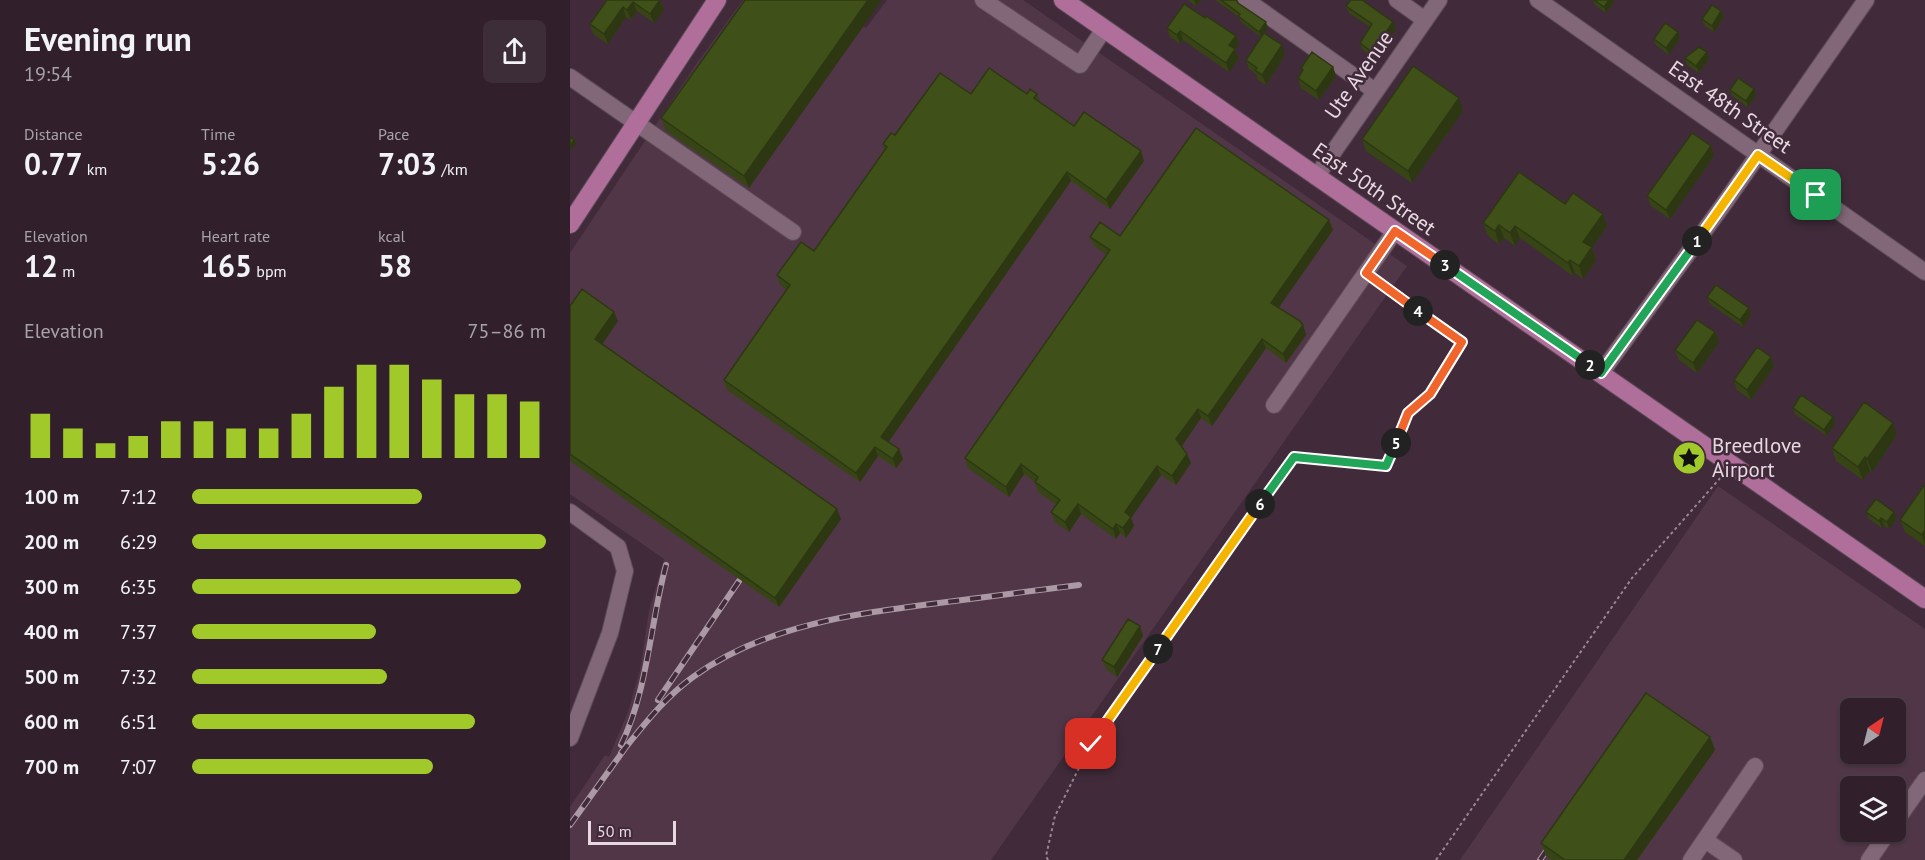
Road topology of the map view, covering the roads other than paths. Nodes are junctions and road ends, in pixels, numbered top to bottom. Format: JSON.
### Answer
{"nodes":[{"id":1,"x":717,"y":0,"type":"edge"},
{"id":2,"x":983,"y":0,"type":"edge"},
{"id":3,"x":1246,"y":0,"type":"edge"},
{"id":4,"x":1397,"y":0,"type":"edge"},
{"id":5,"x":1439,"y":0,"type":"edge"},
{"id":6,"x":1538,"y":0,"type":"edge"},
{"id":7,"x":1866,"y":0,"type":"edge"},
{"id":8,"x":1073,"y":3,"type":"edge"},
{"id":9,"x":1425,"y":20,"type":"junction"},
{"id":10,"x":1104,"y":29,"type":"junction"},
{"id":11,"x":570,"y":77,"type":"edge"},
{"id":12,"x":1375,"y":91,"type":"junction"},
{"id":13,"x":637,"y":124,"type":"junction"},
{"id":14,"x":1758,"y":155,"type":"junction"},
{"id":15,"x":1316,"y":177,"type":"junction"},
{"id":16,"x":570,"y":224,"type":"edge"},
{"id":17,"x":1395,"y":231,"type":"junction"},
{"id":18,"x":793,"y":232,"type":"dead end"},
{"id":19,"x":1925,"y":272,"type":"edge"},
{"id":20,"x":1601,"y":373,"type":"junction"},
{"id":21,"x":1274,"y":405,"type":"dead end"},
{"id":22,"x":570,"y":512,"type":"edge"},
{"id":23,"x":1925,"y":599,"type":"edge"},
{"id":24,"x":570,"y":738,"type":"edge"},
{"id":25,"x":1755,"y":766,"type":"dead end"},
{"id":26,"x":1925,"y":780,"type":"edge"},
{"id":27,"x":1906,"y":807,"type":"edge"},
{"id":28,"x":1705,"y":840,"type":"junction"},
{"id":29,"x":1881,"y":842,"type":"edge"},
{"id":30,"x":1691,"y":860,"type":"edge"},
{"id":31,"x":1734,"y":860,"type":"edge"},
{"id":32,"x":1869,"y":860,"type":"edge"}],
"edges":[{"from":1,"to":13,"type":"main road"},
{"from":2,"to":10,"type":"street"},
{"from":3,"to":12,"type":"street"},
{"from":4,"to":9,"type":"street"},
{"from":5,"to":9,"type":"street","name":"Ute Avenue"},
{"from":6,"to":14,"type":"street","name":"East 48th Street"},
{"from":7,"to":14,"type":"street"},
{"from":8,"to":10,"type":"main road","name":"East 50th Street"},
{"from":9,"to":12,"type":"street","name":"Ute Avenue"},
{"from":10,"to":15,"type":"main road","name":"East 50th Street"},
{"from":11,"to":13,"type":"street"},
{"from":12,"to":15,"type":"street","name":"Ute Avenue"},
{"from":13,"to":16,"type":"main road"},
{"from":13,"to":18,"type":"street"},
{"from":14,"to":19,"type":"street","name":"East 48th Street"},
{"from":14,"to":20,"type":"street"},
{"from":15,"to":17,"type":"main road","name":"East 50th Street"},
{"from":17,"to":20,"type":"main road","name":"East 50th Street"},
{"from":17,"to":21,"type":"street"},
{"from":20,"to":23,"type":"main road","name":"East 50th Street"},
{"from":22,"to":24,"type":"street"},
{"from":25,"to":28,"type":"street"},
{"from":26,"to":27,"type":"street"},
{"from":28,"to":30,"type":"street"},
{"from":28,"to":31,"type":"street"},
{"from":29,"to":32,"type":"street"}]}
